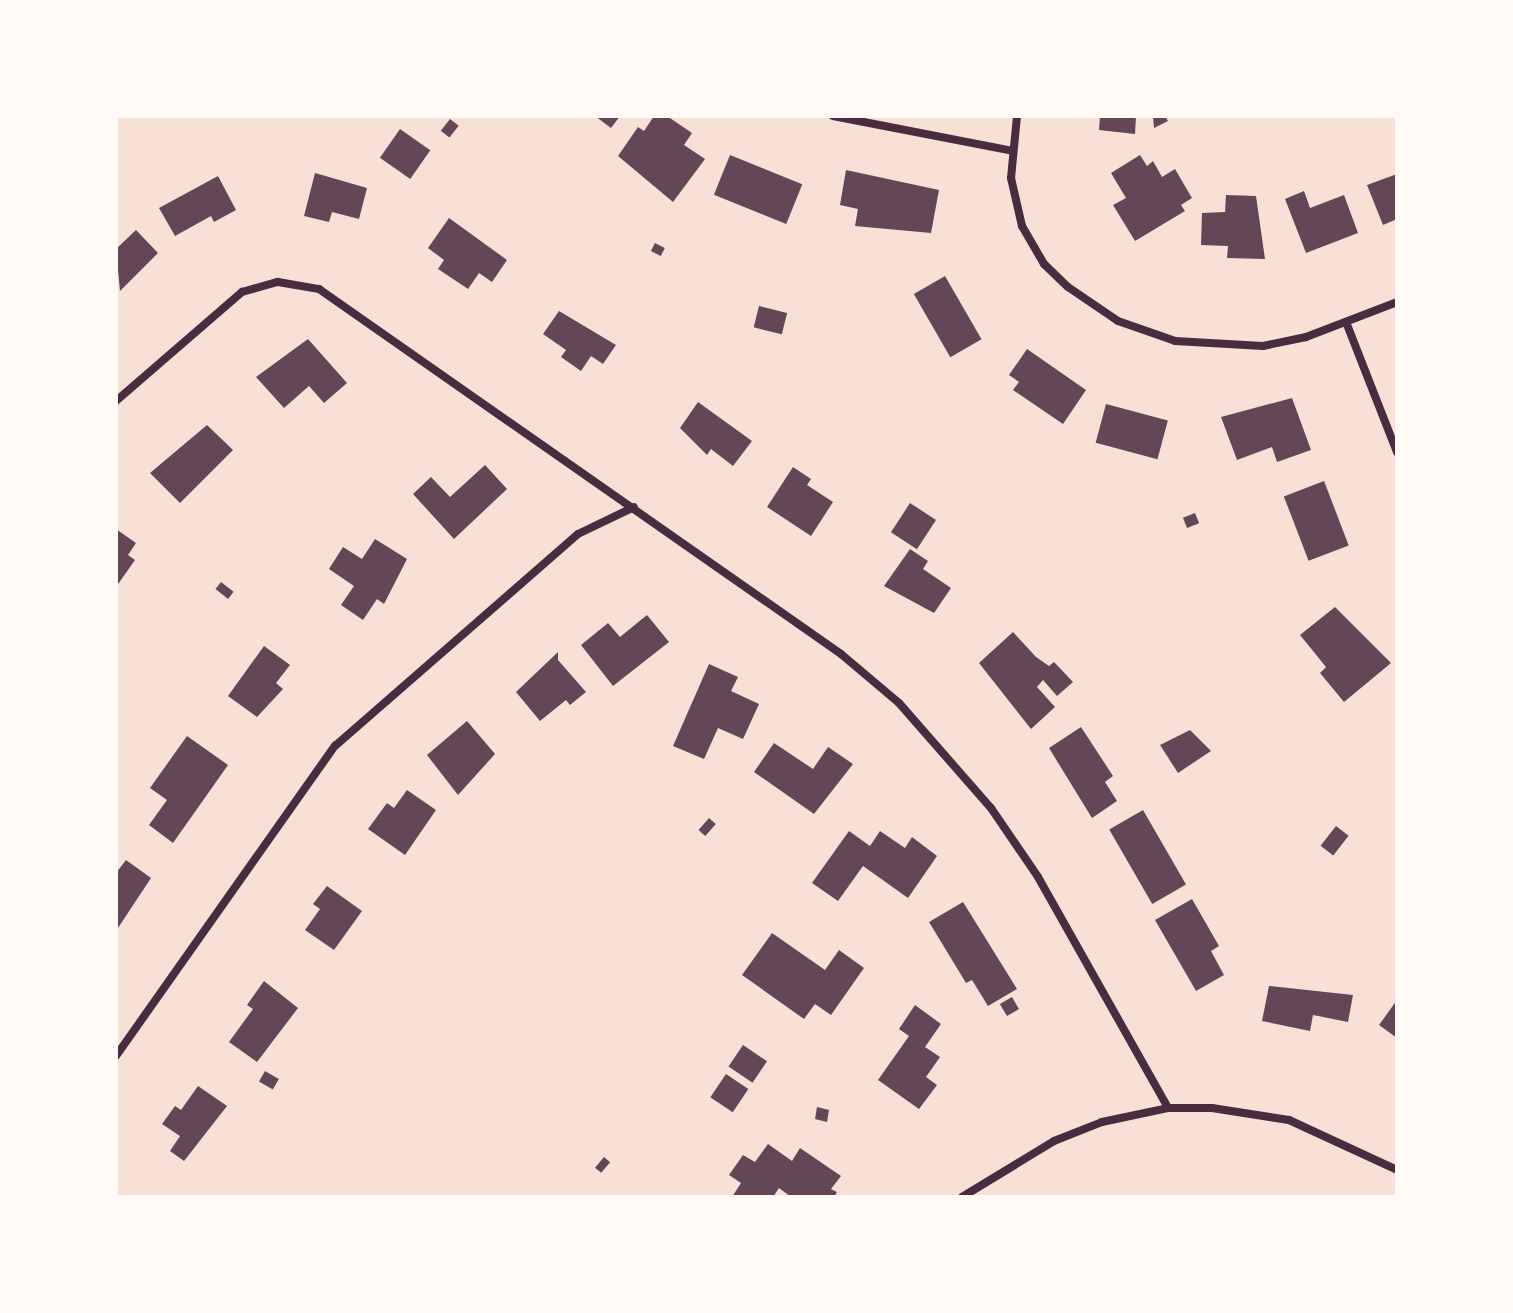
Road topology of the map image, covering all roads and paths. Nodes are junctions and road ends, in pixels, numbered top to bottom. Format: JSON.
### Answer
{"nodes":[{"id":1,"x":833,"y":116,"type":"edge"},
{"id":2,"x":1017,"y":116,"type":"edge"},
{"id":3,"x":1013,"y":151,"type":"junction"},
{"id":4,"x":1397,"y":302,"type":"edge"},
{"id":5,"x":1346,"y":322,"type":"junction"},
{"id":6,"x":116,"y":401,"type":"edge"},
{"id":7,"x":1397,"y":452,"type":"edge"},
{"id":8,"x":634,"y":507,"type":"junction"},
{"id":9,"x":116,"y":1056,"type":"edge"},
{"id":10,"x":1168,"y":1108,"type":"junction"},
{"id":11,"x":1397,"y":1170,"type":"edge"},
{"id":12,"x":962,"y":1197,"type":"edge"}],
"edges":[{"from":1,"to":3,"type":"street"},
{"from":2,"to":3,"type":"street"},
{"from":3,"to":5,"type":"street"},
{"from":4,"to":5,"type":"street"},
{"from":5,"to":7,"type":"street"},
{"from":6,"to":8,"type":"street"},
{"from":8,"to":9,"type":"street"},
{"from":8,"to":10,"type":"street"},
{"from":10,"to":11,"type":"street"},
{"from":10,"to":12,"type":"street"}]}
